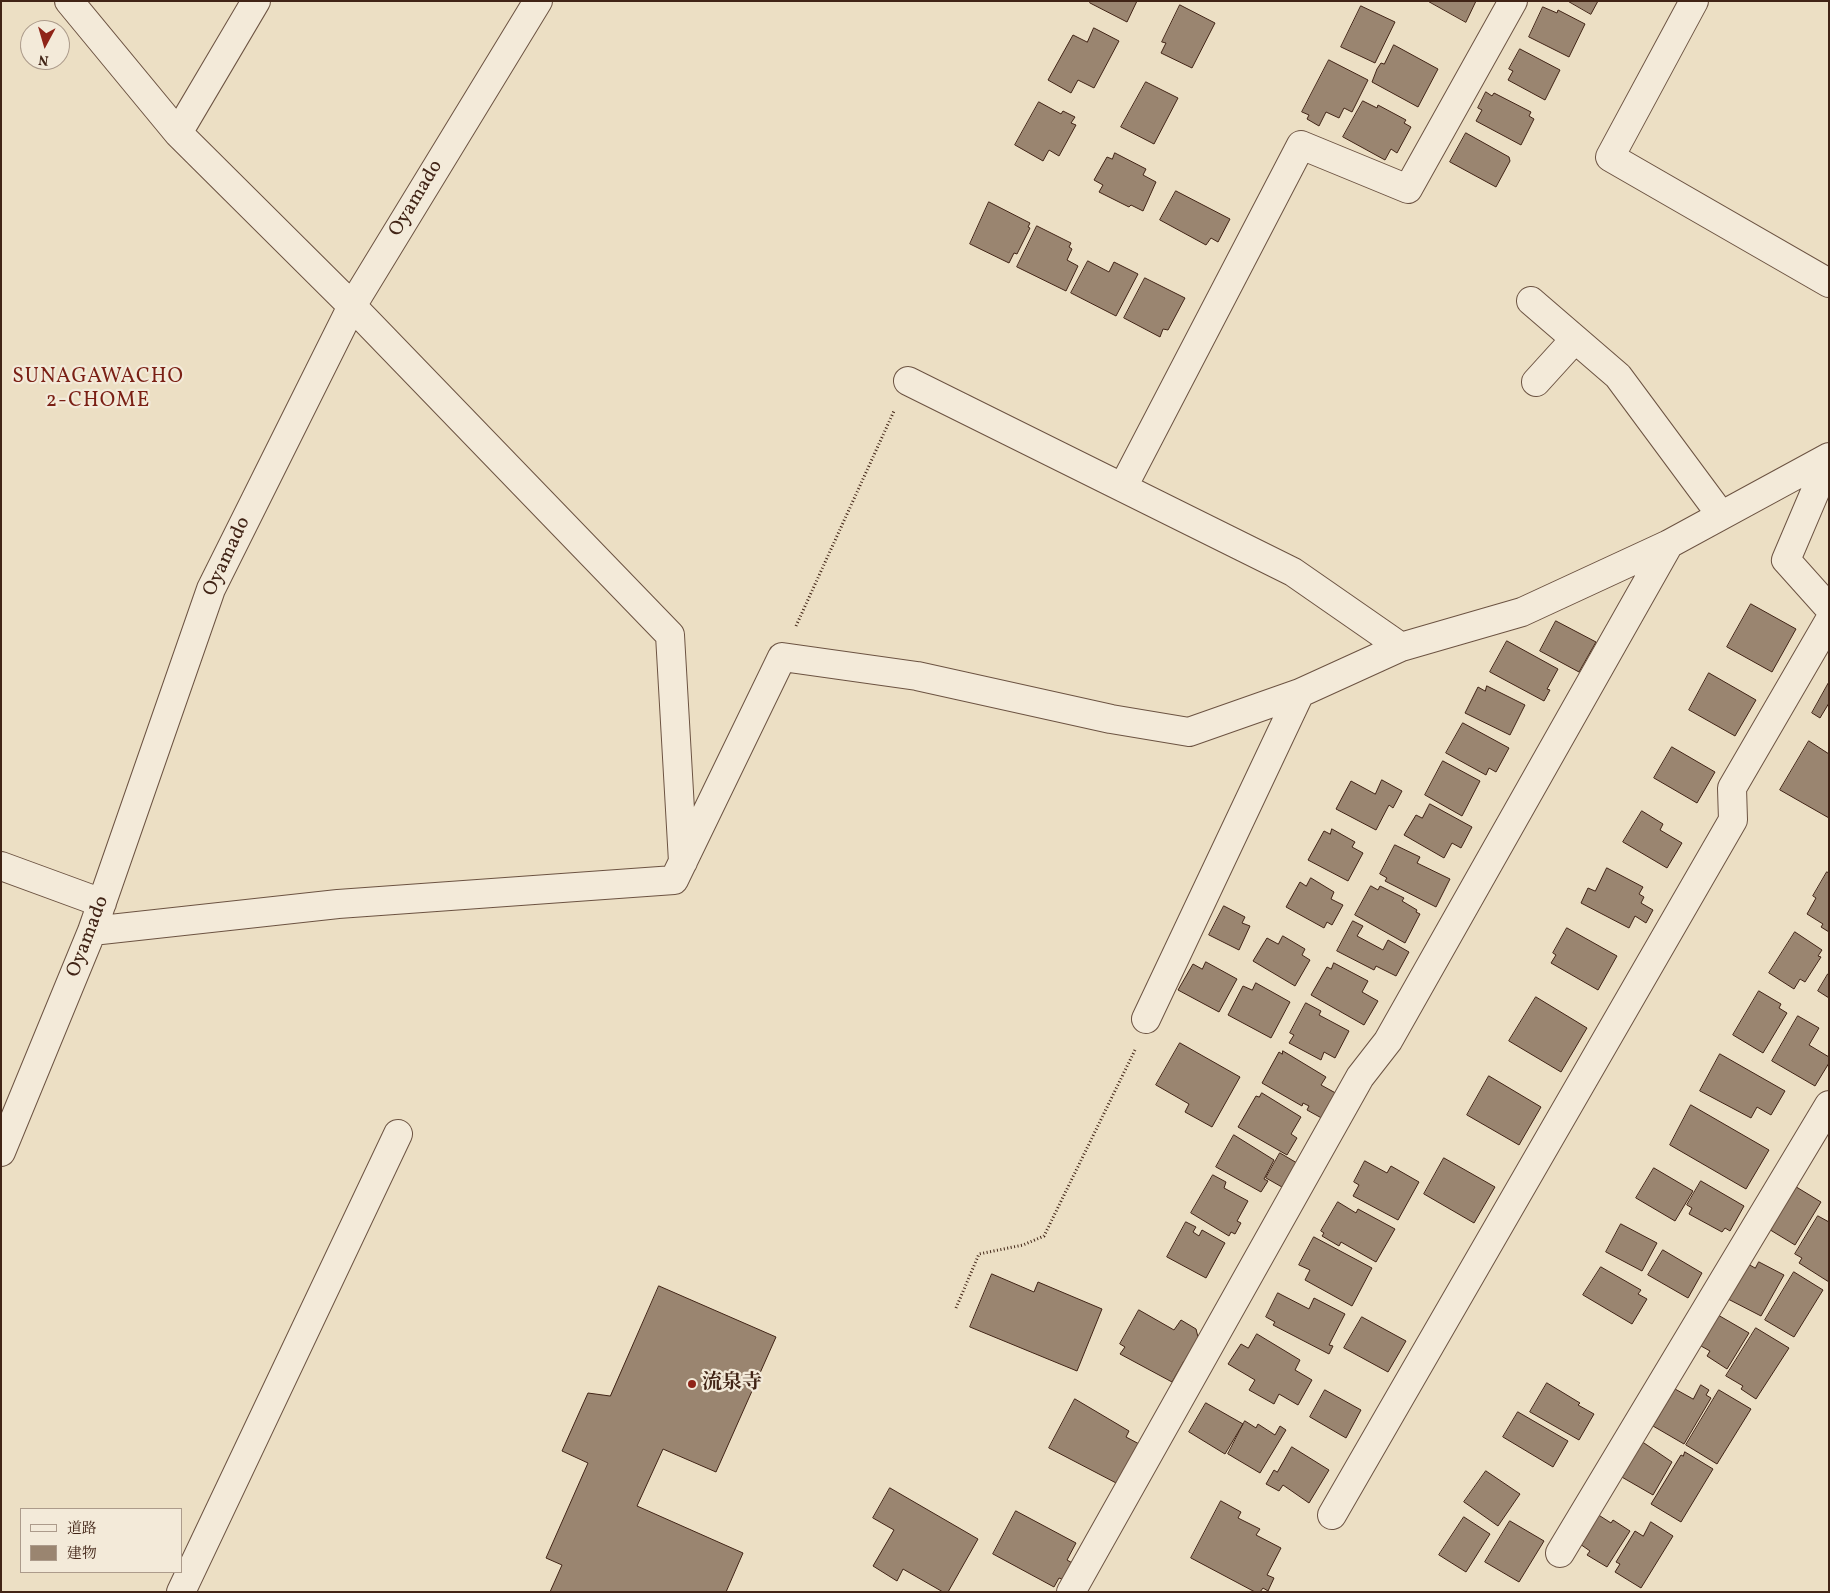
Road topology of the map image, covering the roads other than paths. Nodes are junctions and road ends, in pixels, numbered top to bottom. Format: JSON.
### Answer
{"nodes":[{"id":1,"x":69,"y":1,"type":"edge"},
{"id":2,"x":256,"y":1,"type":"edge"},
{"id":3,"x":538,"y":1,"type":"edge"},
{"id":4,"x":1513,"y":1,"type":"edge"},
{"id":5,"x":1694,"y":1,"type":"edge"},
{"id":6,"x":178,"y":132,"type":"junction"},
{"id":7,"x":1829,"y":283,"type":"edge"},
{"id":8,"x":1531,"y":301,"type":"dead end"},
{"id":9,"x":352,"y":306,"type":"junction"},
{"id":10,"x":1575,"y":339,"type":"junction"},
{"id":11,"x":908,"y":381,"type":"road end"},
{"id":12,"x":1536,"y":382,"type":"dead end"},
{"id":13,"x":1829,"y":458,"type":"edge"},
{"id":14,"x":1123,"y":488,"type":"junction"},
{"id":15,"x":1722,"y":515,"type":"junction"},
{"id":16,"x":1669,"y":544,"type":"junction"},
{"id":17,"x":1829,"y":608,"type":"edge"},
{"id":18,"x":1829,"y":621,"type":"edge"},
{"id":19,"x":1401,"y":647,"type":"junction"},
{"id":20,"x":1300,"y":693,"type":"junction"},
{"id":21,"x":683,"y":863,"type":"junction"},
{"id":22,"x":1,"y":866,"type":"edge"},
{"id":23,"x":102,"y":903,"type":"junction"},
{"id":24,"x":92,"y":931,"type":"junction"},
{"id":25,"x":1146,"y":1019,"type":"road end"},
{"id":26,"x":1829,"y":1105,"type":"edge"},
{"id":27,"x":398,"y":1134,"type":"dead end"},
{"id":28,"x":4,"y":1140,"type":"edge"},
{"id":29,"x":1332,"y":1514,"type":"dead end"},
{"id":30,"x":1560,"y":1553,"type":"dead end"},
{"id":31,"x":181,"y":1592,"type":"edge"},
{"id":32,"x":1072,"y":1592,"type":"edge"}],
"edges":[{"from":1,"to":6,"type":"street"},
{"from":2,"to":6,"type":"street"},
{"from":3,"to":9,"type":"street","name":"Oyamado"},
{"from":4,"to":14,"type":"street"},
{"from":5,"to":7,"type":"street"},
{"from":6,"to":9,"type":"street"},
{"from":8,"to":10,"type":"street"},
{"from":9,"to":21,"type":"street"},
{"from":9,"to":23,"type":"street","name":"Oyamado"},
{"from":10,"to":12,"type":"street"},
{"from":10,"to":15,"type":"street"},
{"from":11,"to":14,"type":"street"},
{"from":13,"to":15,"type":"street"},
{"from":13,"to":17,"type":"street"},
{"from":14,"to":19,"type":"street"},
{"from":15,"to":16,"type":"street"},
{"from":16,"to":19,"type":"street"},
{"from":16,"to":32,"type":"street"},
{"from":18,"to":29,"type":"street"},
{"from":19,"to":20,"type":"street"},
{"from":20,"to":21,"type":"street"},
{"from":20,"to":25,"type":"street"},
{"from":21,"to":24,"type":"street"},
{"from":22,"to":23,"type":"street"},
{"from":23,"to":24,"type":"street","name":"Oyamado"},
{"from":24,"to":28,"type":"street","name":"Oyamado"},
{"from":26,"to":30,"type":"street"},
{"from":27,"to":31,"type":"street"}]}
